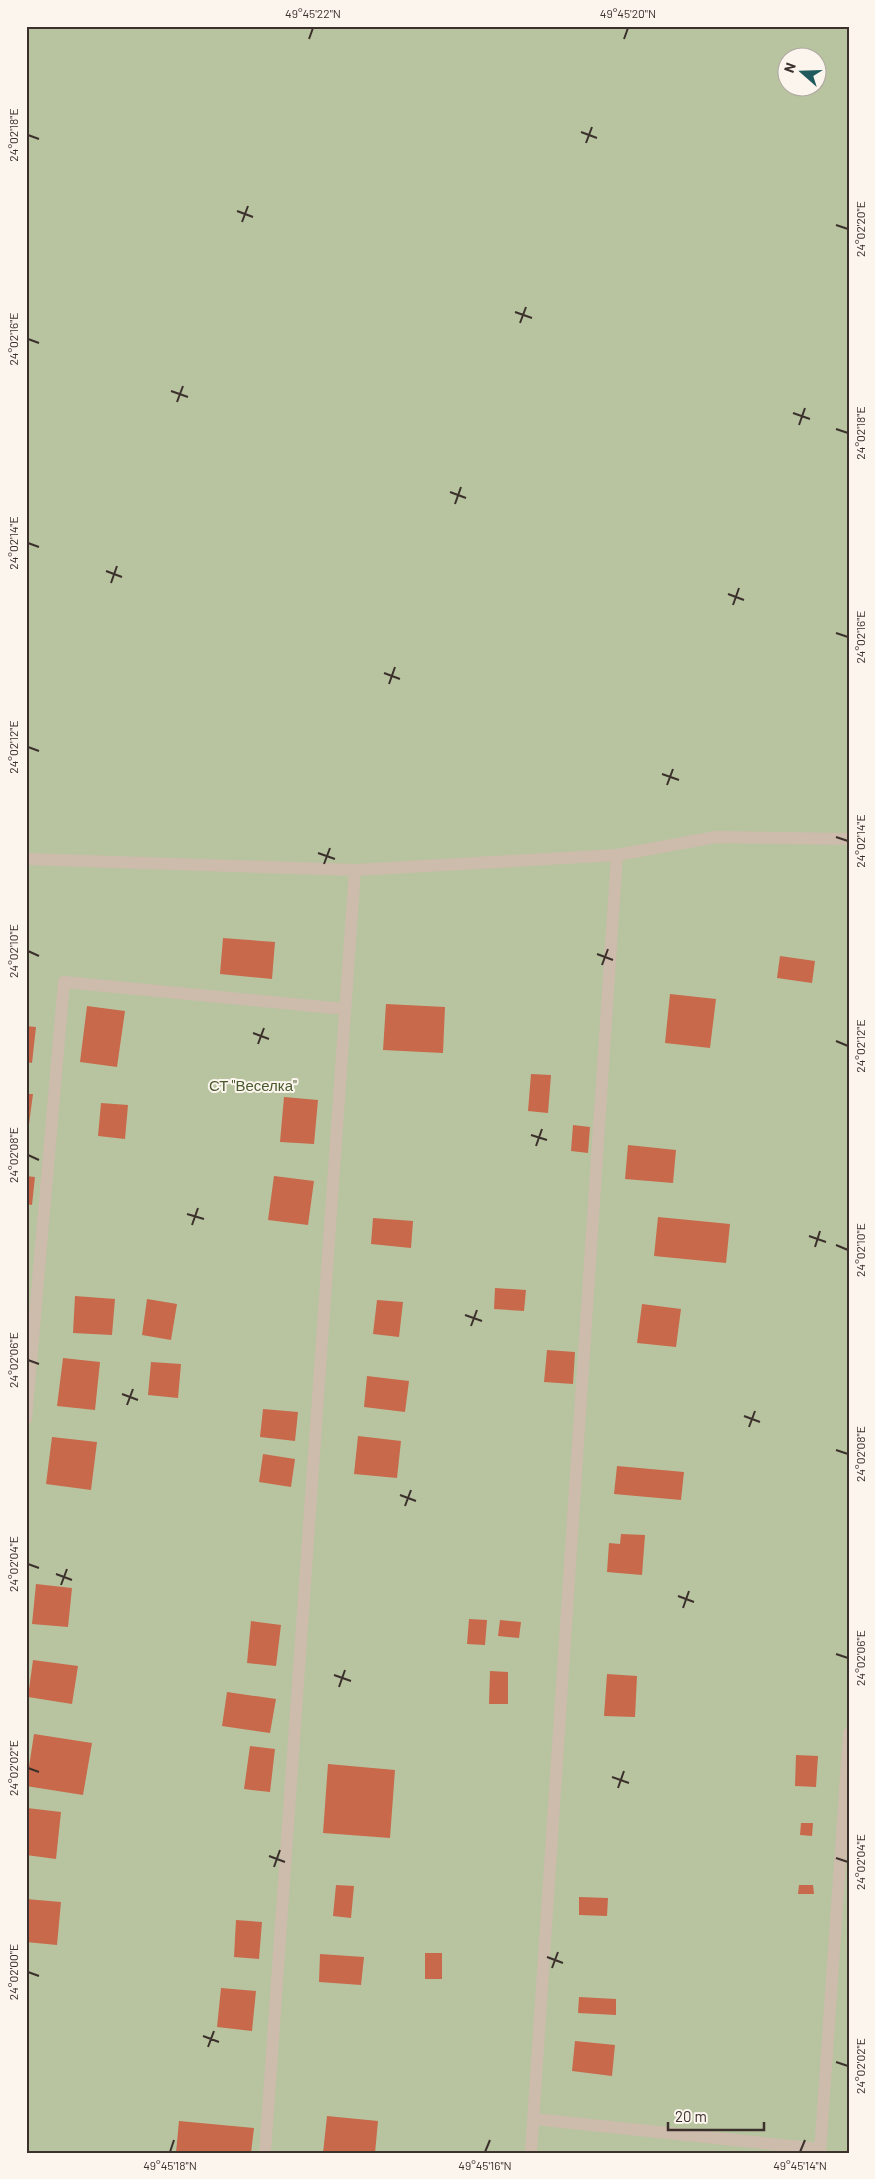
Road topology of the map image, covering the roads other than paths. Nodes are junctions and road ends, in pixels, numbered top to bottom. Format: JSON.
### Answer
{"nodes":[{"id":1,"x":849,"y":839,"type":"edge"},
{"id":2,"x":617,"y":855,"type":"junction"},
{"id":3,"x":26,"y":858,"type":"edge"},
{"id":4,"x":355,"y":870,"type":"junction"},
{"id":5,"x":345,"y":1009,"type":"junction"},
{"id":6,"x":26,"y":1419,"type":"edge"},
{"id":7,"x":849,"y":1733,"type":"edge"},
{"id":8,"x":534,"y":2119,"type":"junction"},
{"id":9,"x":820,"y":2151,"type":"edge"},
{"id":10,"x":265,"y":2153,"type":"edge"},
{"id":11,"x":531,"y":2153,"type":"edge"}],
"edges":[{"from":1,"to":2,"type":"street"},
{"from":2,"to":4,"type":"street"},
{"from":2,"to":8,"type":"street"},
{"from":3,"to":4,"type":"street"},
{"from":4,"to":5,"type":"street"},
{"from":5,"to":6,"type":"street"},
{"from":5,"to":10,"type":"street"},
{"from":7,"to":9,"type":"street"},
{"from":8,"to":9,"type":"street"},
{"from":8,"to":11,"type":"street"}]}
